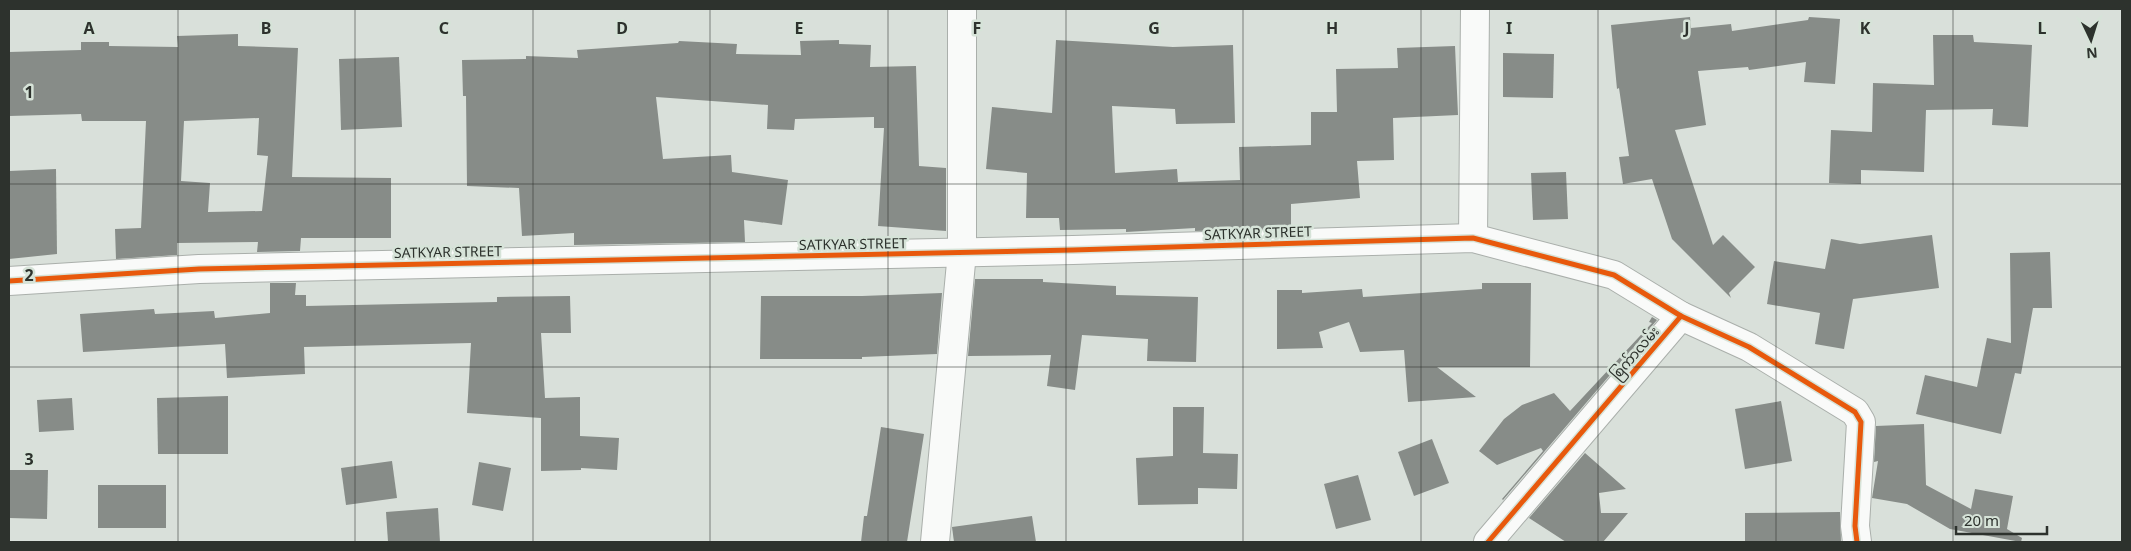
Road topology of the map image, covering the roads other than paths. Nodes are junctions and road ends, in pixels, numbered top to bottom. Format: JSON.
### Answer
{"nodes":[{"id":1,"x":962,"y":9,"type":"edge"},
{"id":2,"x":1475,"y":9,"type":"edge"},
{"id":3,"x":1472,"y":238,"type":"junction"},
{"id":4,"x":962,"y":252,"type":"junction"},
{"id":5,"x":9,"y":281,"type":"edge"},
{"id":6,"x":1682,"y":316,"type":"junction"},
{"id":7,"x":935,"y":542,"type":"edge"},
{"id":8,"x":1488,"y":542,"type":"edge"},
{"id":9,"x":1857,"y":542,"type":"edge"}],
"edges":[{"from":1,"to":4,"type":"street"},
{"from":2,"to":3,"type":"street"},
{"from":3,"to":4,"type":"street","name":"SATKYAR STREET"},
{"from":3,"to":6,"type":"street","name":"SATKYAR STREET"},
{"from":4,"to":5,"type":"street","name":"SATKYAR STREET"},
{"from":4,"to":7,"type":"street"},
{"from":6,"to":8,"type":"street","name":"စြက်ာလမ်း"},
{"from":6,"to":9,"type":"street"}]}
